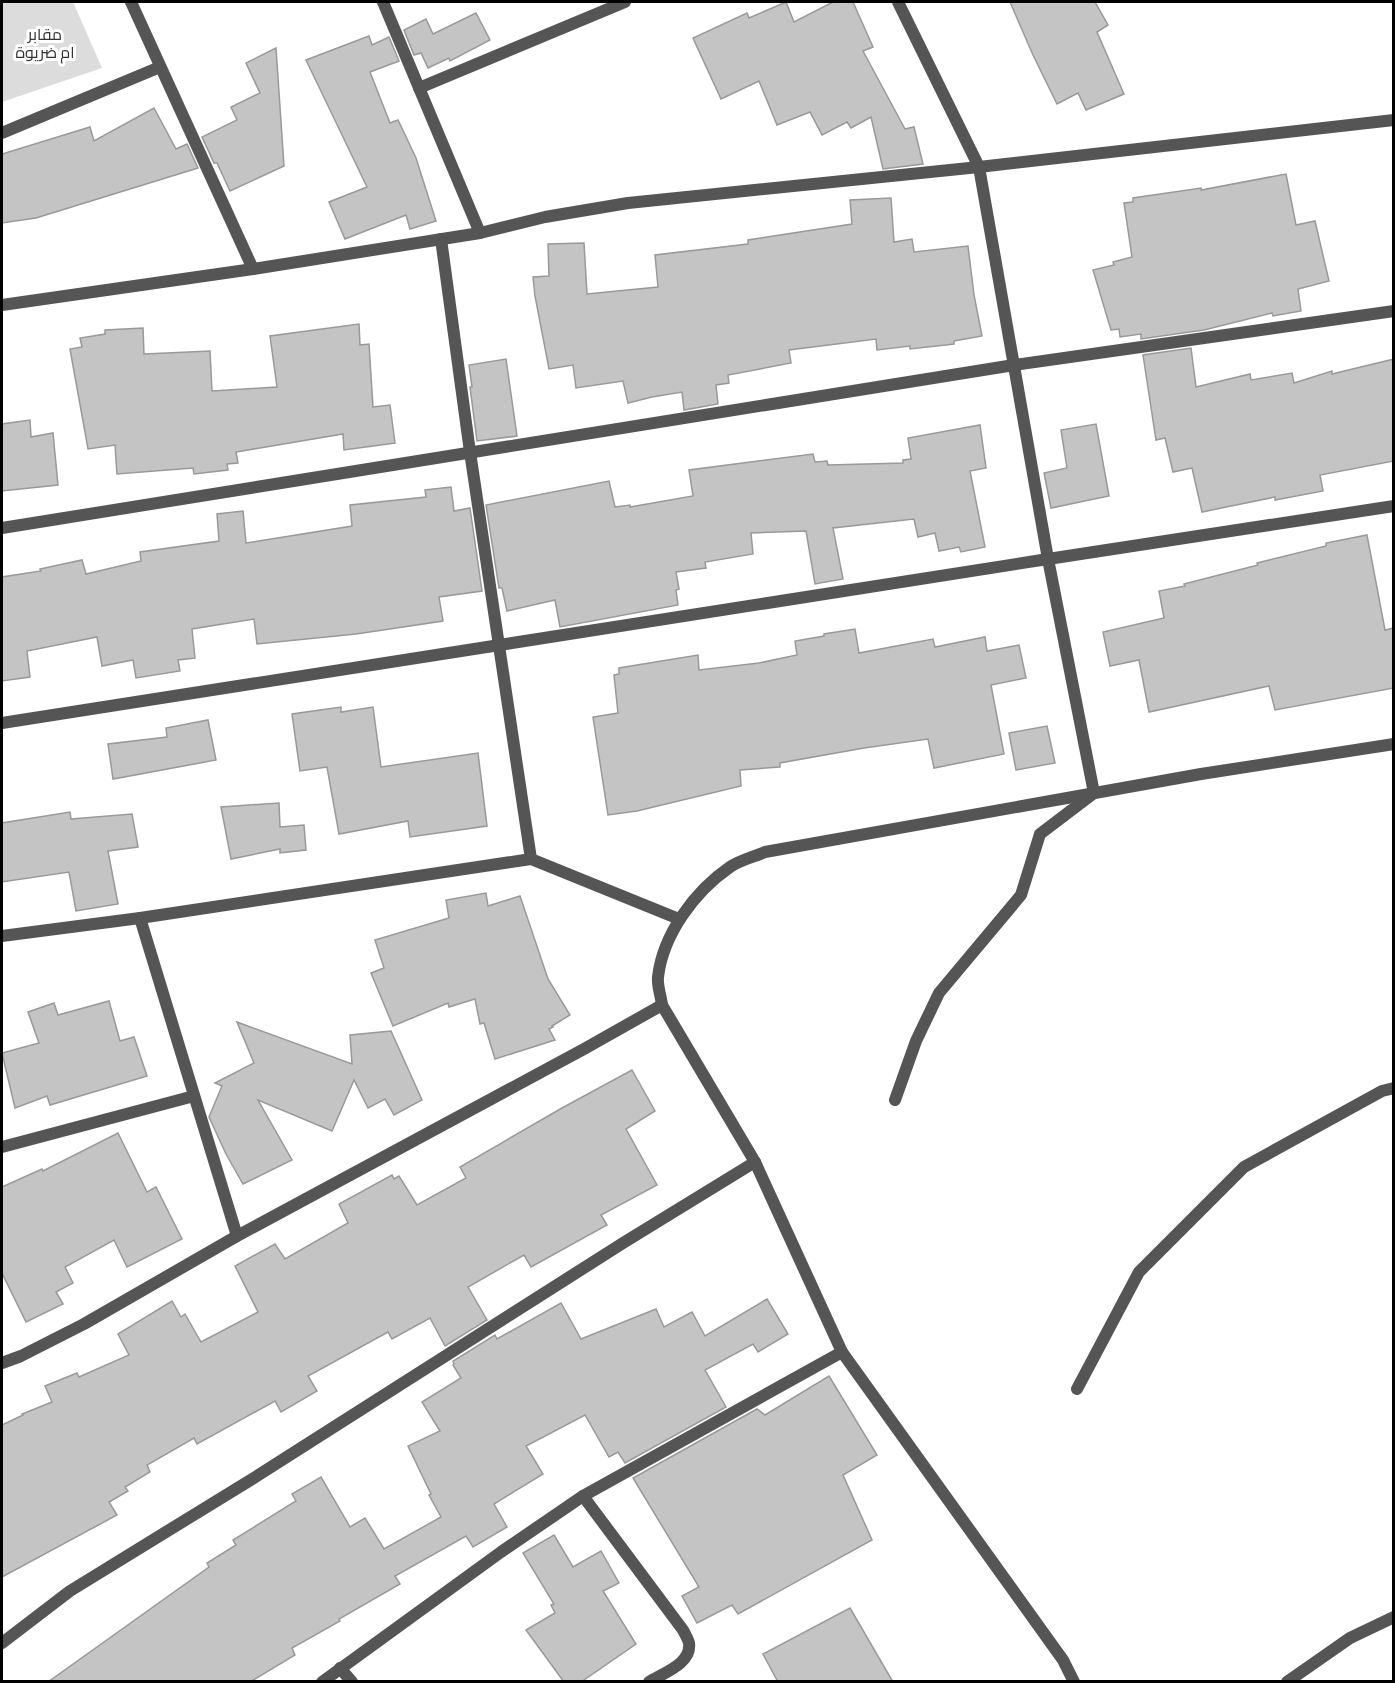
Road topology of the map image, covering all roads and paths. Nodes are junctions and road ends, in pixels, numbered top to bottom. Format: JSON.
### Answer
{"nodes":[{"id":1,"x":130,"y":2,"type":"edge"},
{"id":2,"x":383,"y":2,"type":"edge"},
{"id":3,"x":625,"y":2,"type":"edge"},
{"id":4,"x":898,"y":2,"type":"edge"},
{"id":5,"x":160,"y":67,"type":"junction"},
{"id":6,"x":419,"y":88,"type":"junction"},
{"id":7,"x":1394,"y":120,"type":"edge"},
{"id":8,"x":2,"y":133,"type":"edge"},
{"id":9,"x":979,"y":167,"type":"junction"},
{"id":10,"x":480,"y":233,"type":"junction"},
{"id":11,"x":441,"y":239,"type":"junction"},
{"id":12,"x":252,"y":269,"type":"junction"},
{"id":13,"x":2,"y":305,"type":"edge"},
{"id":14,"x":1394,"y":311,"type":"edge"},
{"id":15,"x":1014,"y":365,"type":"junction"},
{"id":16,"x":470,"y":452,"type":"junction"},
{"id":17,"x":1394,"y":506,"type":"edge"},
{"id":18,"x":2,"y":528,"type":"edge"},
{"id":19,"x":1048,"y":559,"type":"junction"},
{"id":20,"x":500,"y":645,"type":"junction"},
{"id":21,"x":2,"y":723,"type":"edge"},
{"id":22,"x":1394,"y":744,"type":"edge"},
{"id":23,"x":1094,"y":793,"type":"junction"},
{"id":24,"x":531,"y":859,"type":"junction"},
{"id":25,"x":140,"y":918,"type":"junction"},
{"id":26,"x":679,"y":919,"type":"junction"},
{"id":27,"x":2,"y":936,"type":"edge"},
{"id":28,"x":662,"y":1005,"type":"junction"},
{"id":29,"x":1394,"y":1088,"type":"edge"},
{"id":30,"x":194,"y":1096,"type":"junction"},
{"id":31,"x":895,"y":1100,"type":"dead end"},
{"id":32,"x":2,"y":1147,"type":"edge"},
{"id":33,"x":755,"y":1162,"type":"junction"},
{"id":34,"x":237,"y":1236,"type":"junction"},
{"id":35,"x":842,"y":1352,"type":"junction"},
{"id":36,"x":2,"y":1363,"type":"edge"},
{"id":37,"x":1077,"y":1389,"type":"dead end"},
{"id":38,"x":583,"y":1496,"type":"junction"},
{"id":39,"x":1394,"y":1617,"type":"edge"},
{"id":40,"x":2,"y":1642,"type":"edge"},
{"id":41,"x":340,"y":1668,"type":"junction"},
{"id":42,"x":322,"y":1682,"type":"edge"},
{"id":43,"x":352,"y":1682,"type":"edge"},
{"id":44,"x":649,"y":1682,"type":"edge"},
{"id":45,"x":1074,"y":1682,"type":"edge"},
{"id":46,"x":1287,"y":1682,"type":"edge"}],
"edges":[{"from":1,"to":5,"type":"street"},
{"from":2,"to":6,"type":"street"},
{"from":3,"to":6,"type":"street"},
{"from":4,"to":9,"type":"street"},
{"from":5,"to":8,"type":"street"},
{"from":5,"to":12,"type":"street"},
{"from":6,"to":10,"type":"street"},
{"from":7,"to":9,"type":"street"},
{"from":9,"to":10,"type":"street"},
{"from":9,"to":15,"type":"street"},
{"from":10,"to":11,"type":"street"},
{"from":11,"to":12,"type":"street"},
{"from":11,"to":16,"type":"street"},
{"from":12,"to":13,"type":"street"},
{"from":14,"to":15,"type":"street"},
{"from":15,"to":16,"type":"street"},
{"from":15,"to":19,"type":"street"},
{"from":16,"to":18,"type":"street"},
{"from":16,"to":20,"type":"street"},
{"from":17,"to":19,"type":"street"},
{"from":19,"to":20,"type":"street"},
{"from":19,"to":23,"type":"street"},
{"from":20,"to":21,"type":"street"},
{"from":20,"to":24,"type":"street"},
{"from":22,"to":23,"type":"street"},
{"from":23,"to":26,"type":"street"},
{"from":23,"to":31,"type":"street"},
{"from":24,"to":25,"type":"street"},
{"from":24,"to":26,"type":"street"},
{"from":25,"to":27,"type":"street"},
{"from":25,"to":30,"type":"street"},
{"from":26,"to":28,"type":"street"},
{"from":28,"to":33,"type":"street"},
{"from":28,"to":34,"type":"street"},
{"from":29,"to":37,"type":"street"},
{"from":30,"to":32,"type":"street"},
{"from":30,"to":34,"type":"street"},
{"from":33,"to":35,"type":"street"},
{"from":33,"to":40,"type":"street"},
{"from":34,"to":36,"type":"street"},
{"from":35,"to":38,"type":"street"},
{"from":35,"to":45,"type":"street"},
{"from":38,"to":41,"type":"street"},
{"from":38,"to":44,"type":"street"},
{"from":39,"to":46,"type":"street"},
{"from":41,"to":42,"type":"street"},
{"from":41,"to":43,"type":"street"}]}
